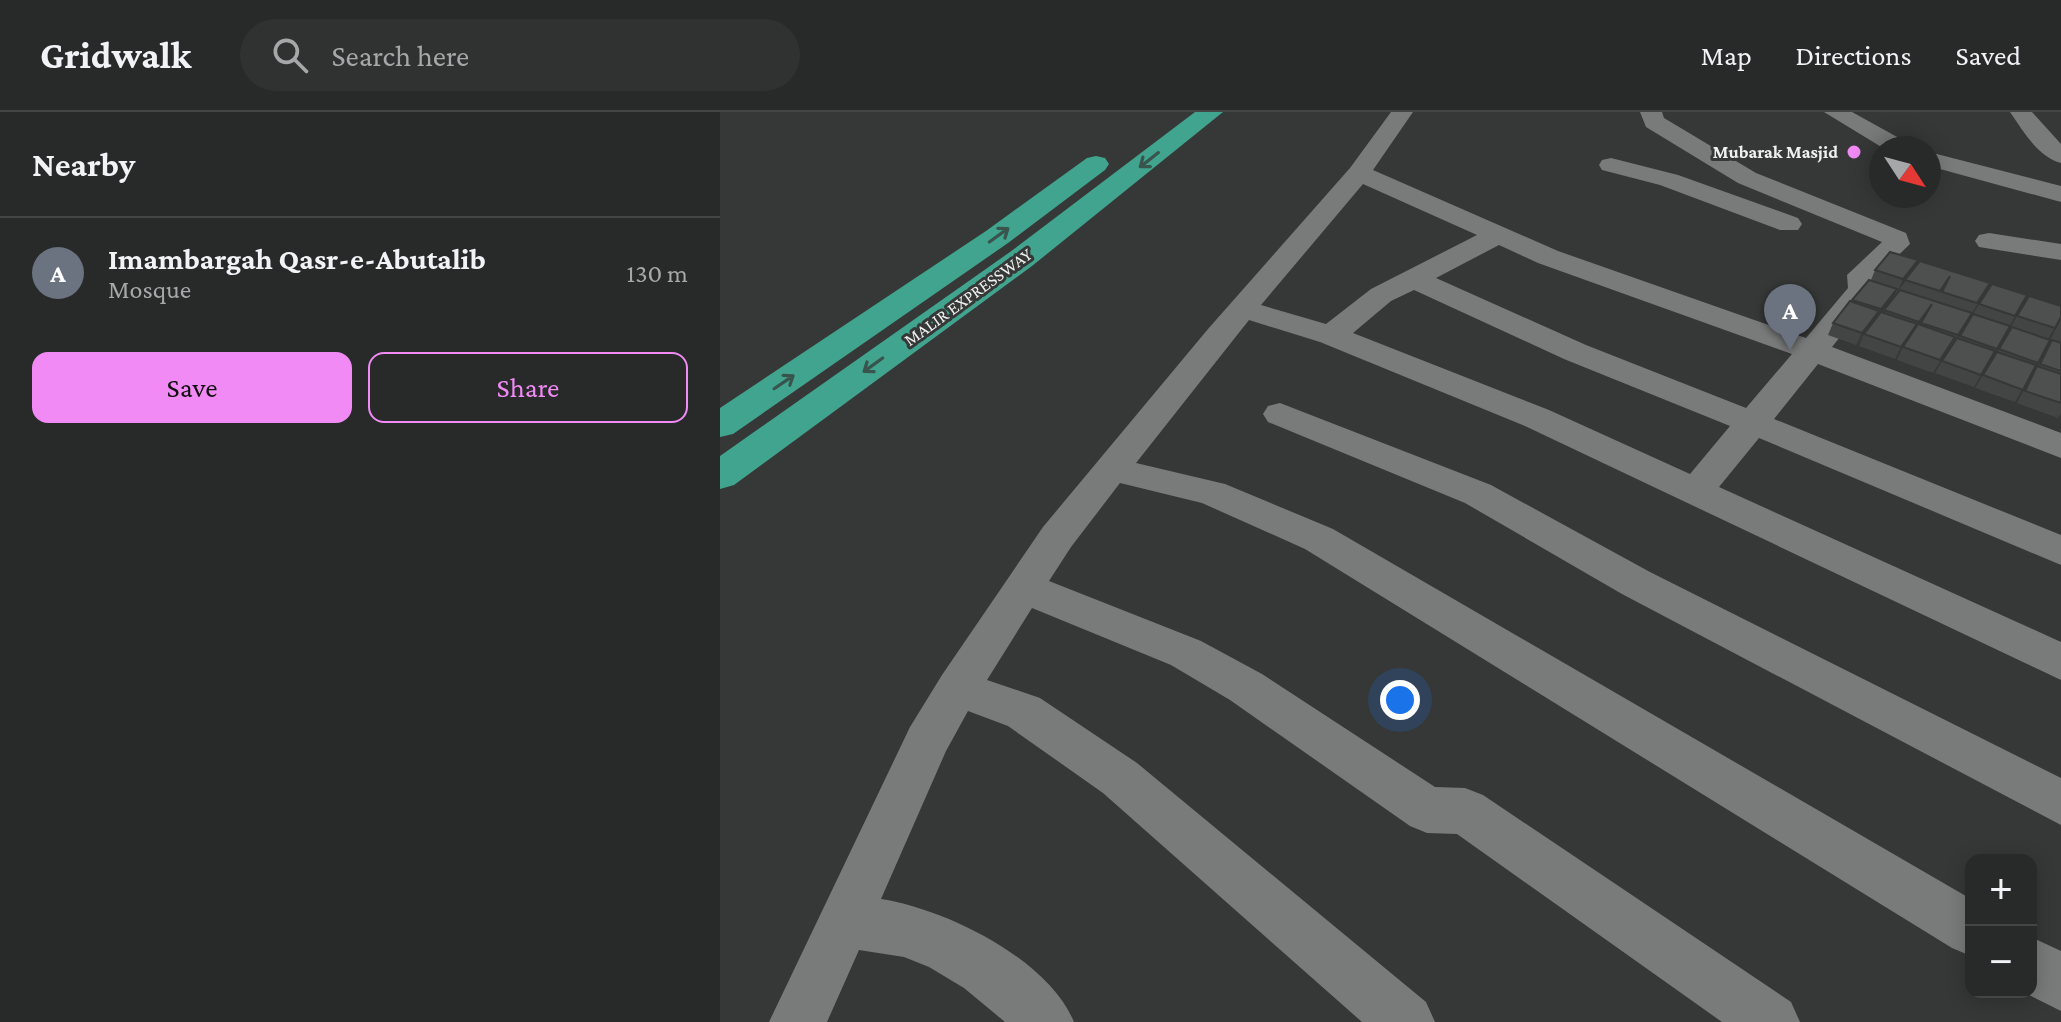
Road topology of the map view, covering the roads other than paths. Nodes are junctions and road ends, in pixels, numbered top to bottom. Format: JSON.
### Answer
{"nodes":[{"id":1,"x":1167,"y":112,"type":"edge"},
{"id":2,"x":1211,"y":112,"type":"edge"},
{"id":3,"x":1402,"y":112,"type":"edge"},
{"id":4,"x":1651,"y":112,"type":"edge"},
{"id":5,"x":1835,"y":112,"type":"edge"},
{"id":6,"x":2021,"y":112,"type":"edge"},
{"id":7,"x":1878,"y":136,"type":"edge"},
{"id":8,"x":2050,"y":141,"type":"edge"},
{"id":9,"x":2061,"y":156,"type":"edge"},
{"id":10,"x":1941,"y":162,"type":"edge"},
{"id":11,"x":1611,"y":165,"type":"dead end"},
{"id":12,"x":1382,"y":172,"type":"junction"},
{"id":13,"x":2061,"y":194,"type":"edge"},
{"id":14,"x":1810,"y":231,"type":"dead end"},
{"id":15,"x":1498,"y":235,"type":"junction"},
{"id":16,"x":1989,"y":241,"type":"dead end"},
{"id":17,"x":1852,"y":247,"type":"dead end"},
{"id":18,"x":2061,"y":252,"type":"edge"},
{"id":19,"x":1881,"y":258,"type":"junction"},
{"id":20,"x":1412,"y":278,"type":"junction"},
{"id":21,"x":1242,"y":309,"type":"junction"},
{"id":22,"x":1331,"y":335,"type":"junction"},
{"id":23,"x":1814,"y":351,"type":"junction"},
{"id":24,"x":1280,"y":414,"type":"dead end"},
{"id":25,"x":1754,"y":423,"type":"junction"},
{"id":26,"x":720,"y":425,"type":"edge"},
{"id":27,"x":2061,"y":446,"type":"edge"},
{"id":28,"x":1112,"y":469,"type":"junction"},
{"id":29,"x":720,"y":475,"type":"edge"},
{"id":30,"x":1695,"y":492,"type":"junction"},
{"id":31,"x":2061,"y":551,"type":"edge"},
{"id":32,"x":1024,"y":588,"type":"junction"},
{"id":33,"x":2061,"y":662,"type":"edge"},
{"id":34,"x":958,"y":688,"type":"junction"},
{"id":35,"x":2061,"y":803,"type":"edge"},
{"id":36,"x":844,"y":921,"type":"junction"},
{"id":37,"x":1966,"y":926,"type":"edge"},
{"id":38,"x":2037,"y":969,"type":"edge"},
{"id":39,"x":2061,"y":983,"type":"edge"},
{"id":40,"x":798,"y":1022,"type":"edge"},
{"id":41,"x":1045,"y":1022,"type":"edge"},
{"id":42,"x":1406,"y":1022,"type":"edge"},
{"id":43,"x":1771,"y":1022,"type":"edge"}],
"edges":[{"from":26,"to":1,"type":"highway","name":"MALIR EXPRESSWAY","one_way":true},
{"from":2,"to":29,"type":"highway","name":"MALIR EXPRESSWAY","one_way":true},
{"from":3,"to":12,"type":"street"},
{"from":4,"to":19,"type":"street"},
{"from":5,"to":7,"type":"street"},
{"from":6,"to":8,"type":"street"},
{"from":8,"to":9,"type":"street"},
{"from":10,"to":13,"type":"street"},
{"from":11,"to":14,"type":"street"},
{"from":12,"to":15,"type":"street"},
{"from":12,"to":21,"type":"street"},
{"from":15,"to":20,"type":"street"},
{"from":15,"to":23,"type":"street"},
{"from":16,"to":18,"type":"street"},
{"from":17,"to":19,"type":"street"},
{"from":19,"to":23,"type":"street"},
{"from":20,"to":22,"type":"street"},
{"from":20,"to":25,"type":"street"},
{"from":21,"to":22,"type":"street"},
{"from":21,"to":28,"type":"street"},
{"from":22,"to":30,"type":"street"},
{"from":23,"to":25,"type":"street"},
{"from":23,"to":27,"type":"street"},
{"from":24,"to":35,"type":"street"},
{"from":25,"to":30,"type":"street"},
{"from":25,"to":31,"type":"street"},
{"from":28,"to":32,"type":"street"},
{"from":28,"to":37,"type":"street"},
{"from":30,"to":33,"type":"street"},
{"from":32,"to":34,"type":"street"},
{"from":32,"to":43,"type":"street"},
{"from":34,"to":36,"type":"street"},
{"from":34,"to":42,"type":"street"},
{"from":36,"to":40,"type":"street"},
{"from":36,"to":41,"type":"street"},
{"from":38,"to":39,"type":"street"}]}
